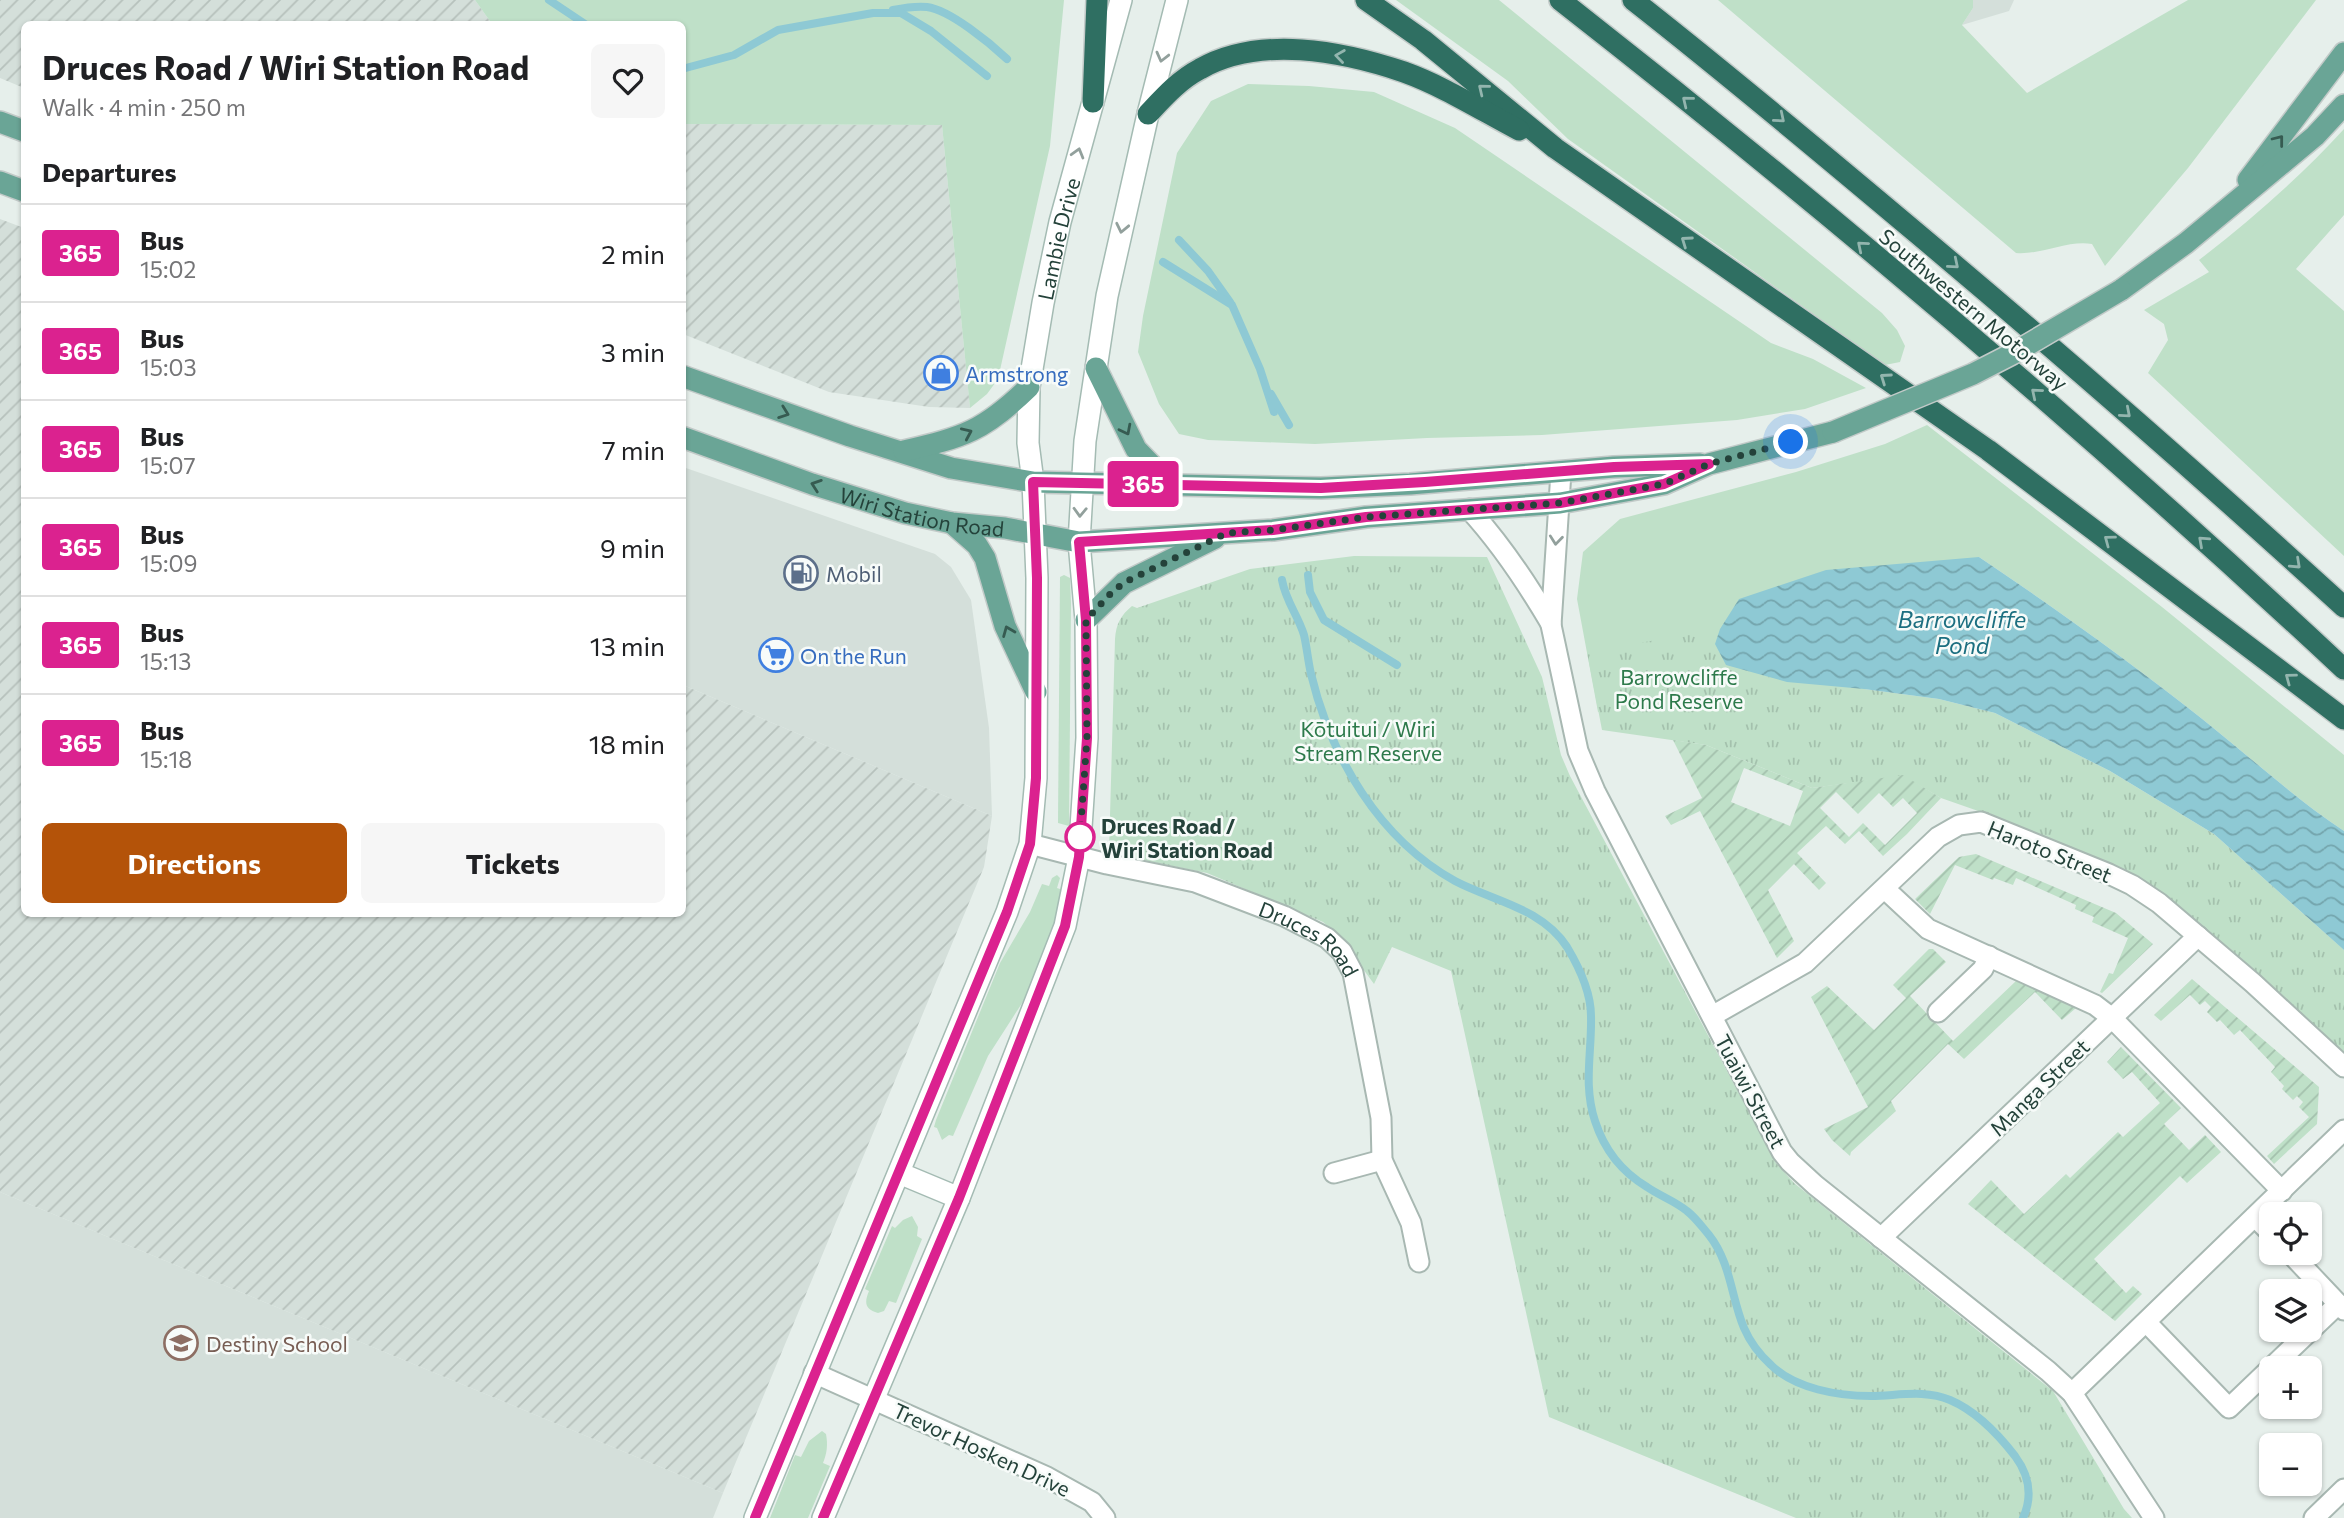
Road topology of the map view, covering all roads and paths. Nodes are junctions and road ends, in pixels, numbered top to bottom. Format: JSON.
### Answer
{"nodes":[{"id":1,"x":1097,"y":0,"type":"edge"},
{"id":2,"x":1121,"y":0,"type":"edge"},
{"id":3,"x":1177,"y":0,"type":"edge"},
{"id":4,"x":1366,"y":0,"type":"edge"},
{"id":5,"x":1560,"y":0,"type":"edge"},
{"id":6,"x":1633,"y":0,"type":"edge"},
{"id":7,"x":1649,"y":0,"type":"edge"},
{"id":8,"x":2344,"y":53,"type":"edge"},
{"id":9,"x":1727,"y":74,"type":"junction"},
{"id":10,"x":1093,"y":102,"type":"junction"},
{"id":11,"x":2344,"y":106,"type":"edge"},
{"id":12,"x":1148,"y":114,"type":"junction"},
{"id":13,"x":0,"y":122,"type":"edge"},
{"id":14,"x":21,"y":130,"type":"edge"},
{"id":15,"x":1555,"y":148,"type":"junction"},
{"id":16,"x":0,"y":182,"type":"edge"},
{"id":17,"x":21,"y":190,"type":"edge"},
{"id":18,"x":2222,"y":213,"type":"junction"},
{"id":19,"x":1097,"y":369,"type":"junction"},
{"id":20,"x":686,"y":377,"type":"edge"},
{"id":21,"x":1029,"y":387,"type":"junction"},
{"id":22,"x":686,"y":438,"type":"edge"},
{"id":23,"x":902,"y":452,"type":"junction"},
{"id":24,"x":1709,"y":464,"type":"junction"},
{"id":25,"x":1561,"y":472,"type":"junction"},
{"id":26,"x":1033,"y":482,"type":"junction"},
{"id":27,"x":1081,"y":482,"type":"junction"},
{"id":28,"x":1170,"y":484,"type":"junction"},
{"id":29,"x":1560,"y":503,"type":"junction"},
{"id":30,"x":1469,"y":509,"type":"junction"},
{"id":31,"x":952,"y":523,"type":"junction"},
{"id":32,"x":1227,"y":533,"type":"junction"},
{"id":33,"x":1036,"y":534,"type":"junction"},
{"id":34,"x":1079,"y":542,"type":"junction"},
{"id":35,"x":2344,"y":607,"type":"edge"},
{"id":36,"x":1086,"y":620,"type":"junction"},
{"id":37,"x":1551,"y":625,"type":"junction"},
{"id":38,"x":2344,"y":669,"type":"edge"},
{"id":39,"x":1037,"y":692,"type":"junction"},
{"id":40,"x":2344,"y":719,"type":"edge"},
{"id":41,"x":1030,"y":844,"type":"junction"},
{"id":42,"x":1079,"y":857,"type":"junction"},
{"id":43,"x":1885,"y":889,"type":"junction"},
{"id":44,"x":2198,"y":936,"type":"junction"},
{"id":45,"x":1989,"y":956,"type":"junction"},
{"id":46,"x":1938,"y":1012,"type":"dead end"},
{"id":47,"x":1712,"y":1016,"type":"junction"},
{"id":48,"x":2112,"y":1018,"type":"junction"},
{"id":49,"x":2344,"y":1067,"type":"edge"},
{"id":50,"x":2344,"y":1130,"type":"edge"},
{"id":51,"x":1382,"y":1160,"type":"junction"},
{"id":52,"x":899,"y":1173,"type":"junction"},
{"id":53,"x":1334,"y":1174,"type":"dead end"},
{"id":54,"x":2282,"y":1191,"type":"junction"},
{"id":55,"x":959,"y":1198,"type":"junction"},
{"id":56,"x":2256,"y":1217,"type":"junction"},
{"id":57,"x":2259,"y":1220,"type":"edge"},
{"id":58,"x":1881,"y":1238,"type":"junction"},
{"id":59,"x":1419,"y":1262,"type":"dead end"},
{"id":60,"x":2301,"y":1265,"type":"edge"},
{"id":61,"x":2341,"y":1307,"type":"edge"},
{"id":62,"x":2146,"y":1322,"type":"junction"},
{"id":63,"x":814,"y":1373,"type":"junction"},
{"id":64,"x":2072,"y":1393,"type":"junction"},
{"id":65,"x":872,"y":1400,"type":"junction"},
{"id":66,"x":2344,"y":1489,"type":"edge"},
{"id":67,"x":755,"y":1518,"type":"edge"},
{"id":68,"x":823,"y":1518,"type":"edge"},
{"id":69,"x":1105,"y":1518,"type":"edge"},
{"id":70,"x":2154,"y":1518,"type":"edge"},
{"id":71,"x":2314,"y":1518,"type":"edge"}],
"edges":[{"from":1,"to":10,"type":"highway"},
{"from":2,"to":10,"type":"main road","name":"Lambie Drive"},
{"from":3,"to":12,"type":"main road","one_way":true},
{"from":15,"to":4,"type":"highway","one_way":true},
{"from":38,"to":5,"type":"highway","name":"Southwestern Motorway","one_way":true},
{"from":6,"to":9,"type":"highway","name":"Southwestern Motorway"},
{"from":7,"to":9,"type":"highway"},
{"from":18,"to":8,"type":"main road","name":"Wiri Station Road","one_way":true},
{"from":9,"to":35,"type":"highway","name":"Southwestern Motorway","one_way":true},
{"from":21,"to":10,"type":"main road","name":"Lambie Drive","one_way":true},
{"from":11,"to":18,"type":"main road","name":"Wiri Station Road"},
{"from":15,"to":12,"type":"highway","one_way":true},
{"from":12,"to":19,"type":"main road","one_way":true},
{"from":13,"to":14,"type":"main road"},
{"from":40,"to":15,"type":"highway","one_way":true},
{"from":16,"to":17,"type":"main road"},
{"from":18,"to":24,"type":"main road","name":"Wiri Station Road","bridge":true},
{"from":19,"to":27,"type":"main road"},
{"from":19,"to":28,"type":"main road","one_way":true},
{"from":20,"to":23,"type":"main road","name":"Wiri Station Road","one_way":true},
{"from":23,"to":21,"type":"main road","one_way":true},
{"from":21,"to":26,"type":"main road","name":"Lambie Drive"},
{"from":31,"to":22,"type":"main road","name":"Wiri Station Road","one_way":true},
{"from":23,"to":26,"type":"main road","name":"Wiri Station Road"},
{"from":24,"to":25,"type":"main road","name":"Wiri Station Road"},
{"from":24,"to":29,"type":"main road","name":"Wiri Station Road"},
{"from":25,"to":28,"type":"main road","name":"Wiri Station Road"},
{"from":25,"to":29,"type":"street","name":"Tuaiwi Street"},
{"from":26,"to":27,"type":"main road","name":"Wiri Station Road"},
{"from":26,"to":33,"type":"main road","name":"Lambie Drive"},
{"from":27,"to":28,"type":"main road","name":"Wiri Station Road"},
{"from":27,"to":34,"type":"main road","one_way":true},
{"from":29,"to":30,"type":"main road","name":"Wiri Station Road"},
{"from":29,"to":37,"type":"street","name":"Tuaiwi Street","one_way":true},
{"from":30,"to":32,"type":"main road","name":"Wiri Station Road"},
{"from":30,"to":37,"type":"street","name":"Tuaiwi Street"},
{"from":31,"to":33,"type":"main road","name":"Wiri Station Road"},
{"from":39,"to":31,"type":"main road","one_way":true},
{"from":32,"to":34,"type":"main road","name":"Wiri Station Road"},
{"from":32,"to":36,"type":"main road"},
{"from":33,"to":34,"type":"main road","name":"Wiri Station Road"},
{"from":33,"to":39,"type":"main road"},
{"from":34,"to":36,"type":"main road"},
{"from":36,"to":42,"type":"main road"},
{"from":37,"to":47,"type":"street","name":"Tuaiwi Street"},
{"from":39,"to":41,"type":"main road"},
{"from":41,"to":42,"type":"street","name":"Druces Road"},
{"from":41,"to":52,"type":"main road"},
{"from":42,"to":51,"type":"street","name":"Druces Road"},
{"from":42,"to":55,"type":"main road"},
{"from":43,"to":44,"type":"street","name":"Haroto Street"},
{"from":43,"to":45,"type":"street"},
{"from":43,"to":47,"type":"street","name":"Haroto Street"},
{"from":44,"to":48,"type":"street","name":"Manga Street"},
{"from":44,"to":49,"type":"street","name":"Haroto Street"},
{"from":45,"to":46,"type":"street"},
{"from":45,"to":48,"type":"street"},
{"from":47,"to":58,"type":"street","name":"Tuaiwi Street"},
{"from":48,"to":54,"type":"street"},
{"from":48,"to":58,"type":"street","name":"Manga Street"},
{"from":50,"to":54,"type":"street"},
{"from":51,"to":53,"type":"street"},
{"from":51,"to":59,"type":"street","name":"Druces Road"},
{"from":52,"to":55,"type":"main road"},
{"from":52,"to":63,"type":"main road"},
{"from":54,"to":56,"type":"street"},
{"from":55,"to":65,"type":"main road"},
{"from":56,"to":57,"type":"street"},
{"from":56,"to":62,"type":"street"},
{"from":58,"to":64,"type":"street","name":"Tuaiwi Street"},
{"from":60,"to":61,"type":"street"},
{"from":61,"to":62,"type":"street"},
{"from":62,"to":64,"type":"street"},
{"from":63,"to":65,"type":"street","name":"Trevor Hosken Drive"},
{"from":63,"to":67,"type":"main road"},
{"from":64,"to":70,"type":"street","name":"Tuaiwi Street"},
{"from":65,"to":68,"type":"main road"},
{"from":65,"to":69,"type":"street","name":"Trevor Hosken Drive"},
{"from":66,"to":71,"type":"street"}]}
